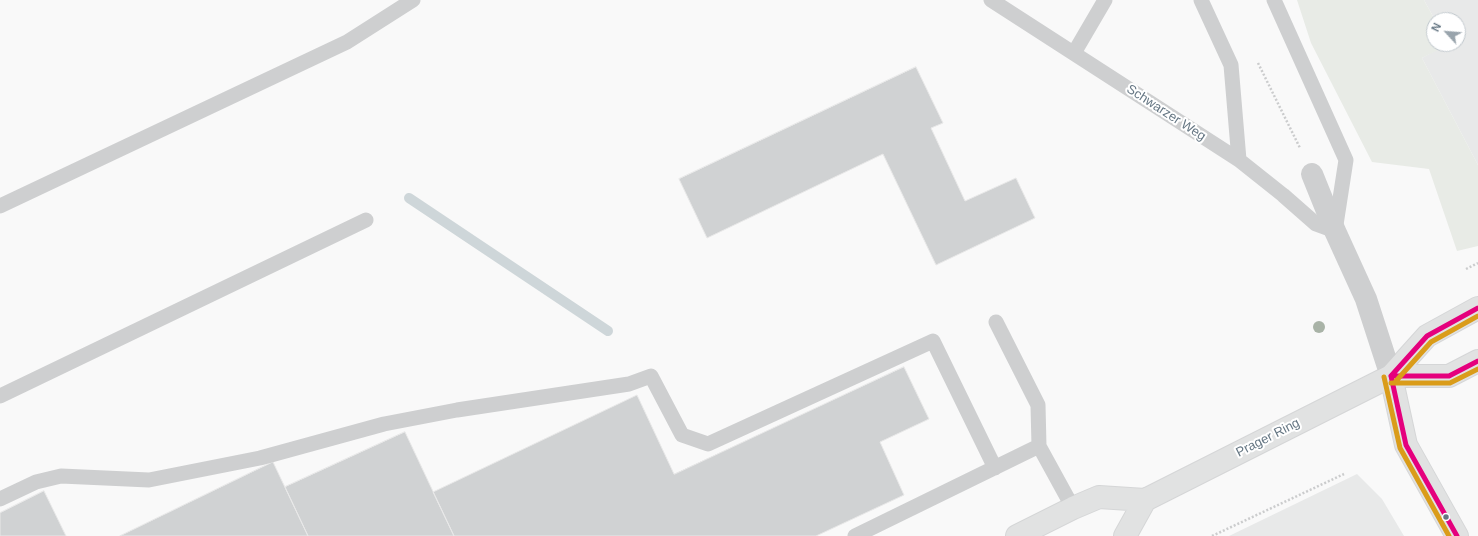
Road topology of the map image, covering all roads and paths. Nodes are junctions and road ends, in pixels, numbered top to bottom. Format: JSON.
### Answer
{"nodes":[{"id":1,"x":413,"y":0,"type":"edge"},
{"id":2,"x":991,"y":0,"type":"edge"},
{"id":3,"x":1106,"y":0,"type":"edge"},
{"id":4,"x":1201,"y":0,"type":"edge"},
{"id":5,"x":1274,"y":0,"type":"edge"},
{"id":6,"x":1074,"y":53,"type":"junction"},
{"id":7,"x":1258,"y":63,"type":"dead end"},
{"id":8,"x":1239,"y":160,"type":"junction"},
{"id":9,"x":1312,"y":174,"type":"joint"},
{"id":10,"x":0,"y":206,"type":"edge"},
{"id":11,"x":366,"y":220,"type":"dead end"},
{"id":12,"x":1335,"y":231,"type":"junction"},
{"id":13,"x":1478,"y":263,"type":"edge"},
{"id":14,"x":1466,"y":269,"type":"dead end"},
{"id":15,"x":1478,"y":308,"type":"edge"},
{"id":16,"x":996,"y":322,"type":"dead end"},
{"id":17,"x":1478,"y":362,"type":"edge"},
{"id":18,"x":1391,"y":376,"type":"junction"},
{"id":19,"x":0,"y":396,"type":"edge"},
{"id":20,"x":1039,"y":446,"type":"junction"},
{"id":21,"x":995,"y":468,"type":"junction"},
{"id":22,"x":1344,"y":474,"type":"dead end"},
{"id":23,"x":0,"y":499,"type":"edge"},
{"id":24,"x":1145,"y":500,"type":"junction"},
{"id":25,"x":1073,"y":508,"type":"junction"},
{"id":26,"x":855,"y":536,"type":"edge"},
{"id":27,"x":1017,"y":536,"type":"edge"},
{"id":28,"x":1125,"y":536,"type":"edge"},
{"id":29,"x":1212,"y":536,"type":"edge"},
{"id":30,"x":1457,"y":536,"type":"edge"}],
"edges":[{"from":1,"to":10,"type":"lane"},
{"from":2,"to":6,"type":"lane","name":"Schwarzer Weg"},
{"from":3,"to":6,"type":"lane"},
{"from":4,"to":8,"type":"lane"},
{"from":5,"to":12,"type":"lane"},
{"from":6,"to":8,"type":"lane","name":"Schwarzer Weg"},
{"from":7,"to":9,"type":"path"},
{"from":8,"to":12,"type":"lane","name":"Schwarzer Weg"},
{"from":9,"to":12,"type":"street"},
{"from":11,"to":19,"type":"lane"},
{"from":12,"to":18,"type":"street"},
{"from":13,"to":14,"type":"path"},
{"from":15,"to":18,"type":"main road","name":"Prager Ring"},
{"from":16,"to":20,"type":"lane"},
{"from":17,"to":18,"type":"main road","name":"Prager Ring"},
{"from":18,"to":24,"type":"main road","name":"Prager Ring"},
{"from":18,"to":30,"type":"main road"},
{"from":20,"to":21,"type":"lane"},
{"from":20,"to":25,"type":"lane"},
{"from":21,"to":23,"type":"lane"},
{"from":21,"to":26,"type":"lane"},
{"from":22,"to":29,"type":"path"},
{"from":24,"to":25,"type":"main road"},
{"from":24,"to":28,"type":"main road"},
{"from":25,"to":27,"type":"main road"}]}
